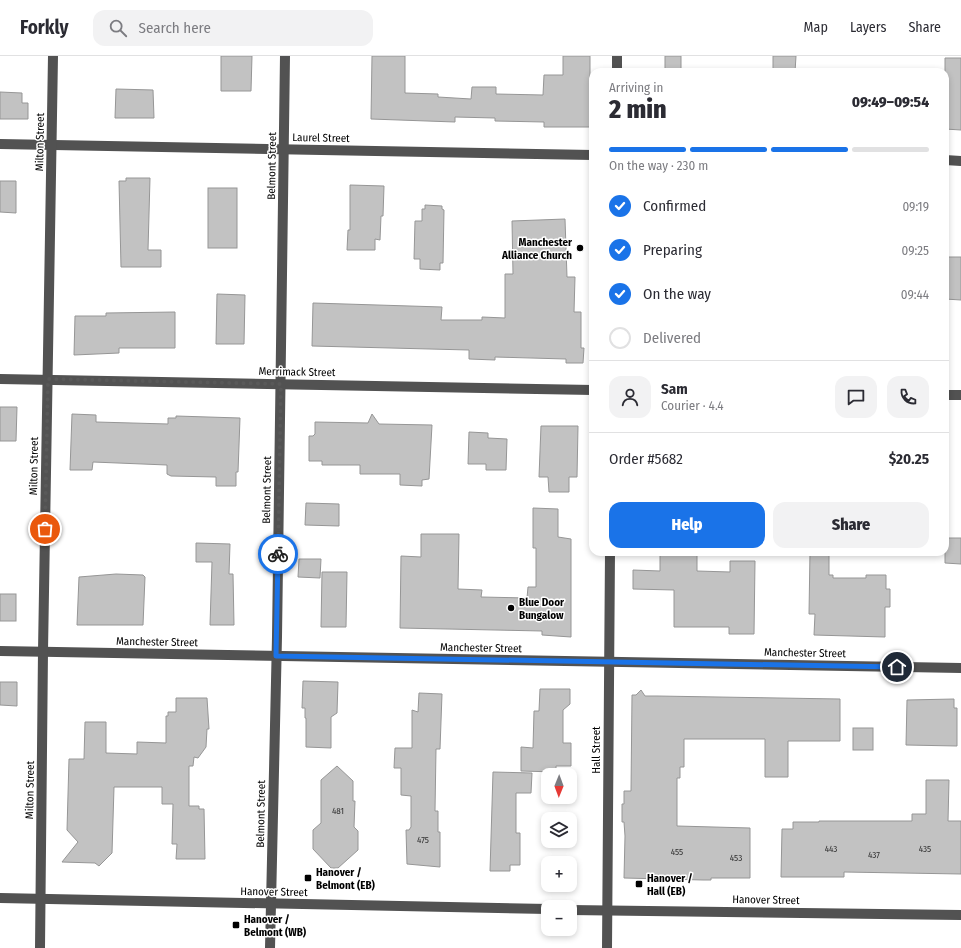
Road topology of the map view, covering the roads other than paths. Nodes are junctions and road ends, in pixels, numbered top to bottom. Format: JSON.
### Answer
{"nodes":[{"id":1,"x":53,"y":56,"type":"edge"},
{"id":2,"x":285,"y":56,"type":"edge"},
{"id":3,"x":617,"y":56,"type":"edge"},
{"id":4,"x":617,"y":68,"type":"edge"},
{"id":5,"x":0,"y":144,"type":"edge"},
{"id":6,"x":53,"y":145,"type":"junction"},
{"id":7,"x":284,"y":149,"type":"junction"},
{"id":8,"x":589,"y":155,"type":"edge"},
{"id":9,"x":949,"y":160,"type":"edge"},
{"id":10,"x":961,"y":161,"type":"edge"},
{"id":11,"x":0,"y":379,"type":"edge"},
{"id":12,"x":48,"y":379,"type":"junction"},
{"id":13,"x":281,"y":384,"type":"junction"},
{"id":14,"x":589,"y":390,"type":"edge"},
{"id":15,"x":949,"y":395,"type":"edge"},
{"id":16,"x":961,"y":395,"type":"edge"},
{"id":17,"x":610,"y":556,"type":"edge"},
{"id":18,"x":0,"y":651,"type":"edge"},
{"id":19,"x":43,"y":651,"type":"junction"},
{"id":20,"x":276,"y":656,"type":"junction"},
{"id":21,"x":609,"y":662,"type":"junction"},
{"id":22,"x":961,"y":668,"type":"edge"},
{"id":23,"x":0,"y":898,"type":"edge"},
{"id":24,"x":41,"y":899,"type":"junction"},
{"id":25,"x":271,"y":904,"type":"junction"},
{"id":26,"x":541,"y":909,"type":"edge"},
{"id":27,"x":577,"y":910,"type":"edge"},
{"id":28,"x":607,"y":911,"type":"junction"},
{"id":29,"x":961,"y":915,"type":"edge"},
{"id":30,"x":40,"y":948,"type":"edge"},
{"id":31,"x":270,"y":948,"type":"edge"},
{"id":32,"x":607,"y":948,"type":"edge"}],
"edges":[{"from":1,"to":6,"type":"street","name":"Milton Street"},
{"from":2,"to":7,"type":"street","name":"Belmont Street"},
{"from":3,"to":4,"type":"street"},
{"from":5,"to":6,"type":"street","name":"Laurel Street"},
{"from":6,"to":7,"type":"street","name":"Laurel Street"},
{"from":6,"to":12,"type":"street","name":"Milton Street"},
{"from":7,"to":8,"type":"street","name":"Laurel Street"},
{"from":7,"to":13,"type":"street","name":"Belmont Street"},
{"from":9,"to":10,"type":"street"},
{"from":11,"to":12,"type":"street","name":"Merrimack Street"},
{"from":12,"to":13,"type":"street","name":"Merrimack Street"},
{"from":12,"to":19,"type":"street","name":"Milton Street"},
{"from":13,"to":14,"type":"street","name":"Merrimack Street"},
{"from":13,"to":20,"type":"street","name":"Belmont Street"},
{"from":15,"to":16,"type":"street"},
{"from":17,"to":21,"type":"street","name":"Hall Street"},
{"from":18,"to":19,"type":"street","name":"Manchester Street"},
{"from":19,"to":20,"type":"street","name":"Manchester Street"},
{"from":19,"to":24,"type":"street","name":"Milton Street"},
{"from":20,"to":21,"type":"street","name":"Manchester Street"},
{"from":20,"to":25,"type":"street","name":"Belmont Street"},
{"from":21,"to":22,"type":"street","name":"Manchester Street"},
{"from":21,"to":28,"type":"street","name":"Hall Street"},
{"from":23,"to":24,"type":"street","name":"Hanover Street"},
{"from":24,"to":25,"type":"street","name":"Hanover Street"},
{"from":24,"to":30,"type":"street","name":"Milton Street"},
{"from":25,"to":26,"type":"street","name":"Hanover Street"},
{"from":25,"to":31,"type":"street","name":"Belmont Street"},
{"from":27,"to":28,"type":"street","name":"Hanover Street"},
{"from":28,"to":29,"type":"street","name":"Hanover Street"},
{"from":28,"to":32,"type":"street","name":"Hall Street"}]}
